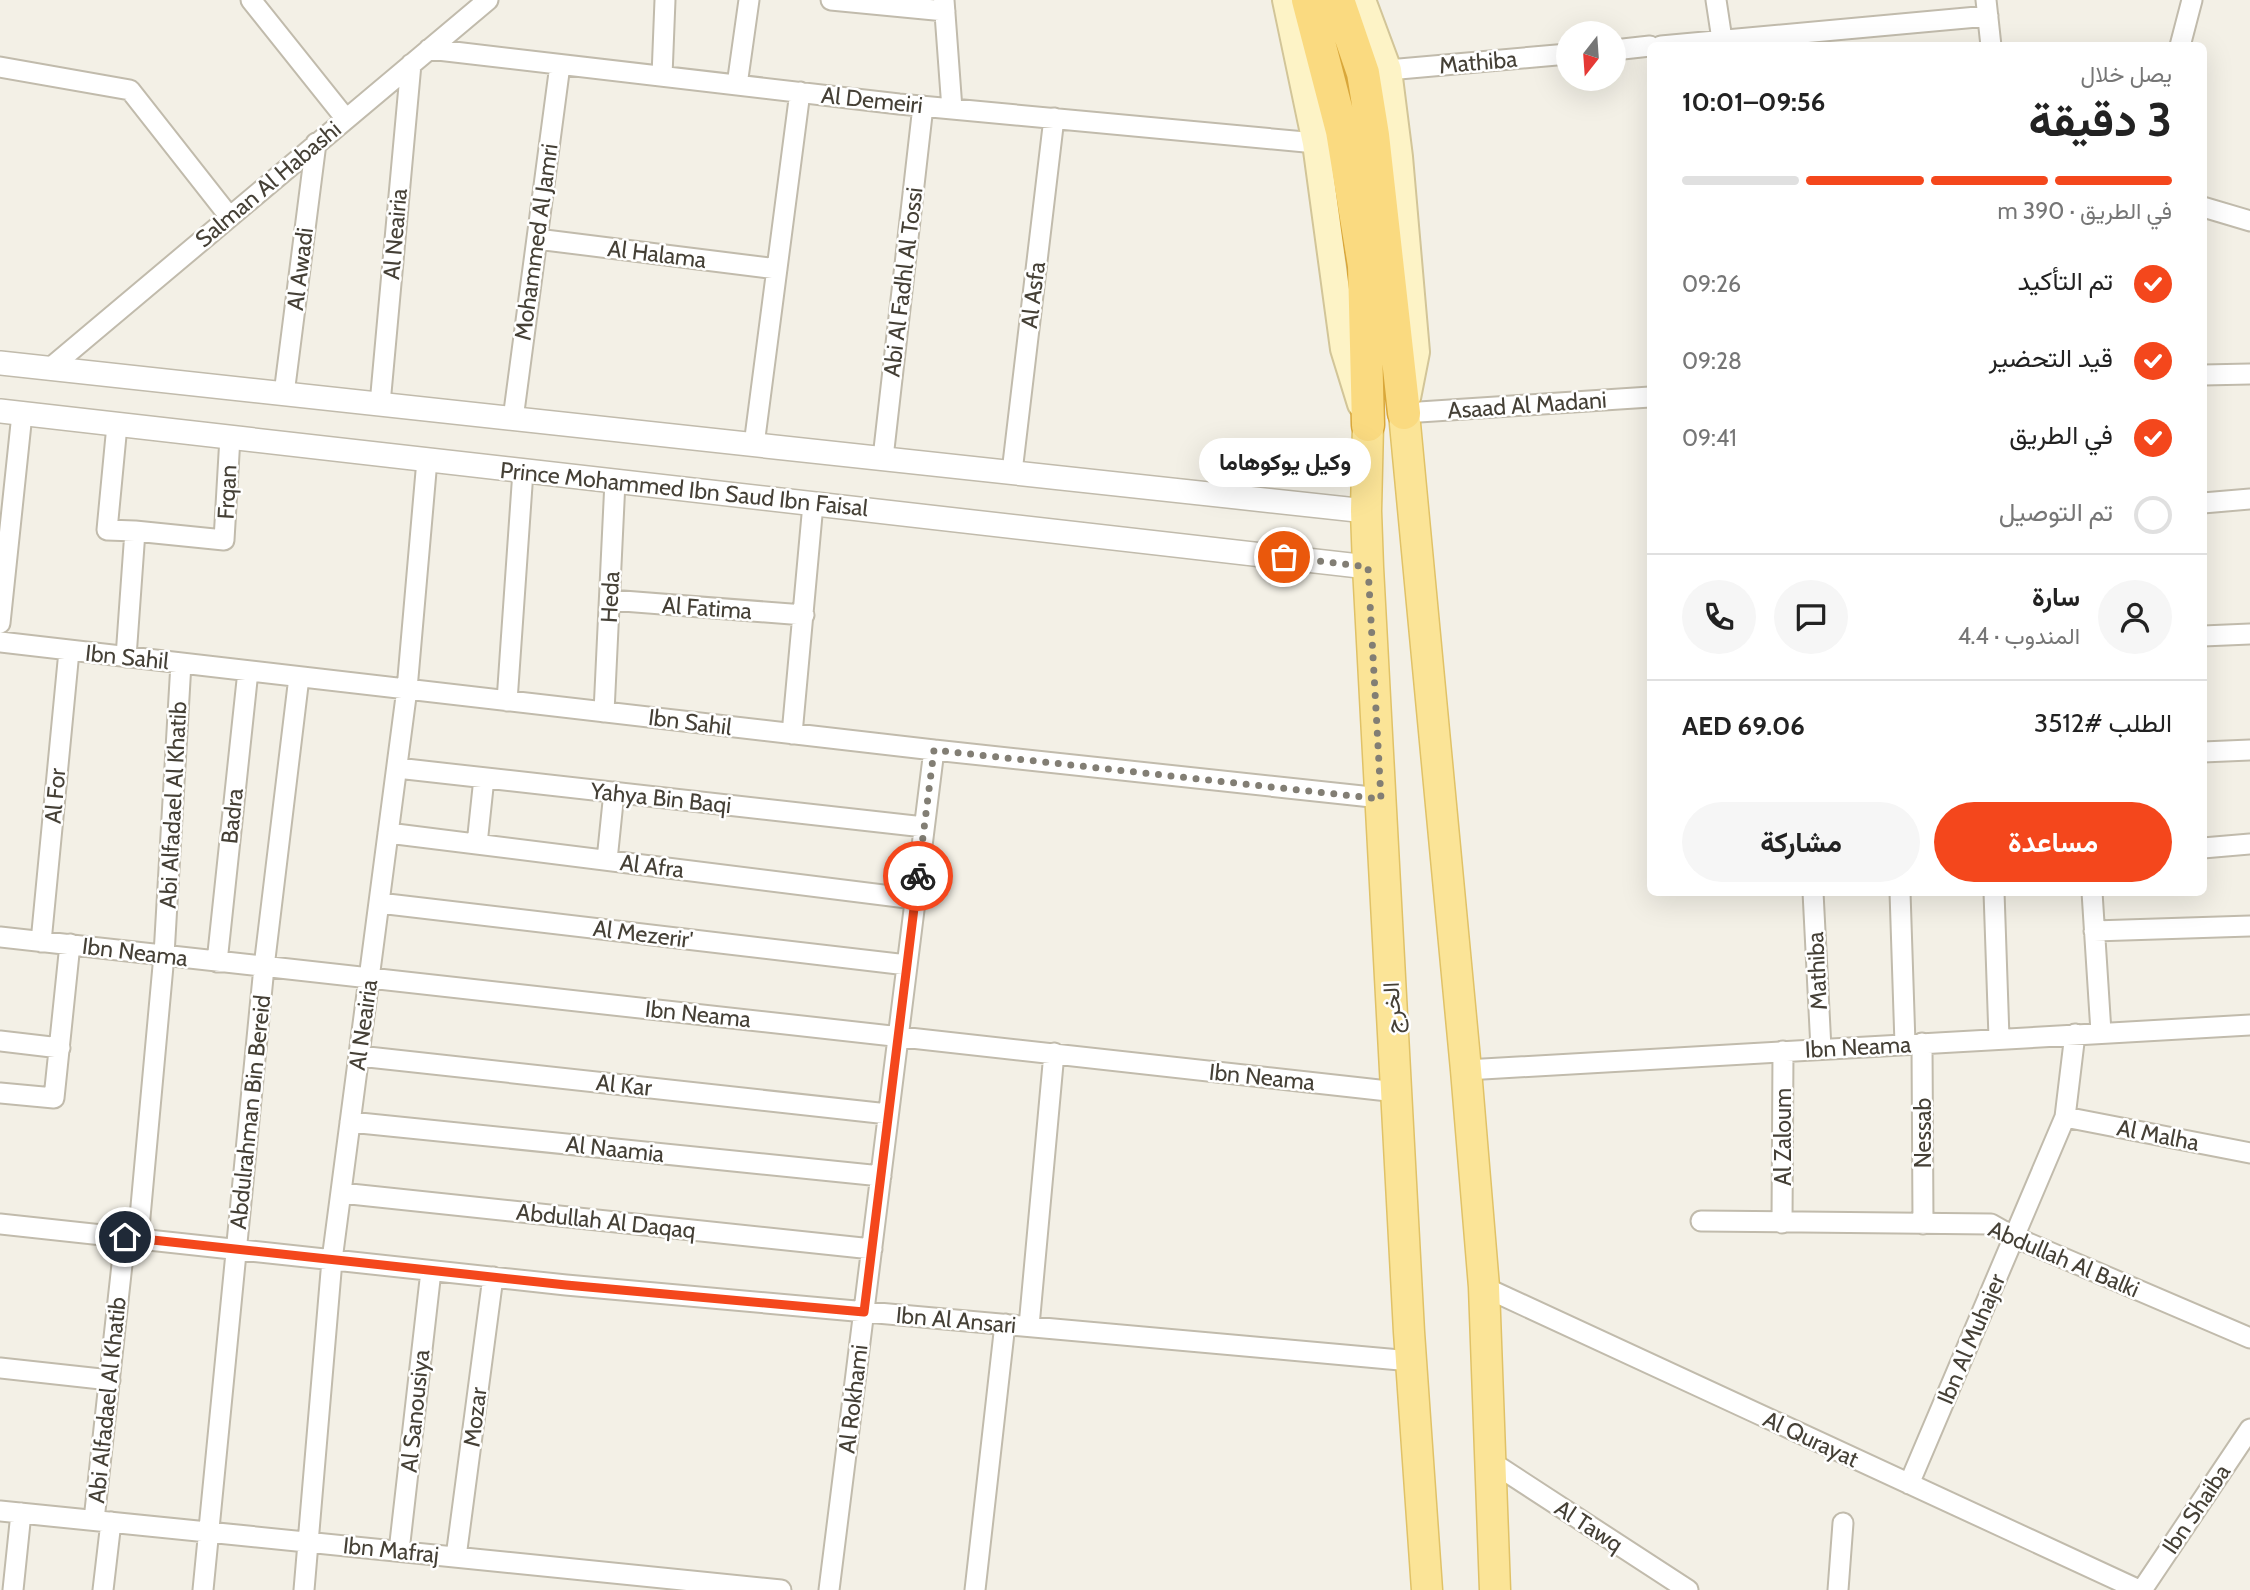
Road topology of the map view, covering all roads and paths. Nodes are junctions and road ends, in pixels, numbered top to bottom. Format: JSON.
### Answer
{"nodes":[{"id":1,"x":251,"y":0,"type":"edge"},
{"id":2,"x":488,"y":0,"type":"edge"},
{"id":3,"x":665,"y":0,"type":"edge"},
{"id":4,"x":749,"y":0,"type":"edge"},
{"id":5,"x":831,"y":0,"type":"edge"},
{"id":6,"x":1286,"y":0,"type":"edge"},
{"id":7,"x":1308,"y":0,"type":"edge"},
{"id":8,"x":1338,"y":0,"type":"edge"},
{"id":9,"x":1362,"y":0,"type":"edge"},
{"id":10,"x":1716,"y":0,"type":"edge"},
{"id":11,"x":2192,"y":0,"type":"edge"},
{"id":12,"x":945,"y":5,"type":"edge"},
{"id":13,"x":1987,"y":8,"type":"edge"},
{"id":14,"x":1722,"y":42,"type":"edge"},
{"id":15,"x":1730,"y":42,"type":"edge"},
{"id":16,"x":1991,"y":42,"type":"edge"},
{"id":17,"x":2181,"y":42,"type":"edge"},
{"id":18,"x":1647,"y":47,"type":"edge"},
{"id":19,"x":429,"y":49,"type":"junction"},
{"id":20,"x":1626,"y":49,"type":"edge"},
{"id":21,"x":1556,"y":55,"type":"edge"},
{"id":22,"x":411,"y":64,"type":"junction"},
{"id":23,"x":560,"y":65,"type":"junction"},
{"id":24,"x":0,"y":67,"type":"edge"},
{"id":25,"x":1388,"y":70,"type":"junction"},
{"id":26,"x":662,"y":76,"type":"junction"},
{"id":27,"x":737,"y":85,"type":"junction"},
{"id":28,"x":800,"y":92,"type":"junction"},
{"id":29,"x":923,"y":106,"type":"junction"},
{"id":30,"x":952,"y":108,"type":"junction"},
{"id":31,"x":346,"y":118,"type":"junction"},
{"id":32,"x":1054,"y":118,"type":"junction"},
{"id":33,"x":316,"y":143,"type":"junction"},
{"id":34,"x":1316,"y":143,"type":"junction"},
{"id":35,"x":2207,"y":208,"type":"edge"},
{"id":36,"x":229,"y":216,"type":"junction"},
{"id":37,"x":2250,"y":221,"type":"edge"},
{"id":38,"x":537,"y":239,"type":"junction"},
{"id":39,"x":1376,"y":266,"type":"junction"},
{"id":40,"x":777,"y":269,"type":"junction"},
{"id":41,"x":0,"y":363,"type":"edge"},
{"id":42,"x":49,"y":369,"type":"junction"},
{"id":43,"x":2250,"y":374,"type":"edge"},
{"id":44,"x":2207,"y":375,"type":"edge"},
{"id":45,"x":285,"y":394,"type":"junction"},
{"id":46,"x":1647,"y":397,"type":"edge"},
{"id":47,"x":380,"y":404,"type":"junction"},
{"id":48,"x":11,"y":413,"type":"edge"},
{"id":49,"x":1404,"y":413,"type":"junction"},
{"id":50,"x":513,"y":419,"type":"junction"},
{"id":51,"x":117,"y":425,"type":"junction"},
{"id":52,"x":1368,"y":425,"type":"junction"},
{"id":53,"x":230,"y":437,"type":"junction"},
{"id":54,"x":754,"y":445,"type":"junction"},
{"id":55,"x":883,"y":458,"type":"junction"},
{"id":56,"x":427,"y":460,"type":"junction"},
{"id":57,"x":523,"y":471,"type":"junction"},
{"id":58,"x":1012,"y":472,"type":"junction"},
{"id":59,"x":615,"y":481,"type":"junction"},
{"id":60,"x":2250,"y":499,"type":"edge"},
{"id":61,"x":2207,"y":503,"type":"edge"},
{"id":62,"x":813,"y":504,"type":"junction"},
{"id":63,"x":1366,"y":511,"type":"junction"},
{"id":64,"x":135,"y":531,"type":"junction"},
{"id":65,"x":1368,"y":567,"type":"junction"},
{"id":66,"x":610,"y":600,"type":"junction"},
{"id":67,"x":804,"y":615,"type":"junction"},
{"id":68,"x":0,"y":623,"type":"edge"},
{"id":69,"x":2250,"y":634,"type":"edge"},
{"id":70,"x":2207,"y":636,"type":"edge"},
{"id":71,"x":0,"y":642,"type":"edge"},
{"id":72,"x":69,"y":651,"type":"junction"},
{"id":73,"x":126,"y":657,"type":"junction"},
{"id":74,"x":181,"y":663,"type":"junction"},
{"id":75,"x":247,"y":671,"type":"junction"},
{"id":76,"x":299,"y":677,"type":"junction"},
{"id":77,"x":407,"y":689,"type":"junction"},
{"id":78,"x":507,"y":701,"type":"junction"},
{"id":79,"x":604,"y":712,"type":"junction"},
{"id":80,"x":792,"y":734,"type":"junction"},
{"id":81,"x":934,"y":750,"type":"junction"},
{"id":82,"x":2250,"y":750,"type":"edge"},
{"id":83,"x":2207,"y":752,"type":"edge"},
{"id":84,"x":397,"y":768,"type":"junction"},
{"id":85,"x":484,"y":778,"type":"junction"},
{"id":86,"x":614,"y":792,"type":"junction"},
{"id":87,"x":1381,"y":799,"type":"junction"},
{"id":88,"x":924,"y":827,"type":"junction"},
{"id":89,"x":388,"y":833,"type":"junction"},
{"id":90,"x":477,"y":844,"type":"junction"},
{"id":91,"x":2250,"y":845,"type":"edge"},
{"id":92,"x":2207,"y":848,"type":"edge"},
{"id":93,"x":607,"y":860,"type":"junction"},
{"id":94,"x":1813,"y":896,"type":"edge"},
{"id":95,"x":1900,"y":896,"type":"edge"},
{"id":96,"x":1994,"y":896,"type":"edge"},
{"id":97,"x":2092,"y":896,"type":"edge"},
{"id":98,"x":915,"y":900,"type":"junction"},
{"id":99,"x":379,"y":903,"type":"junction"},
{"id":100,"x":2250,"y":926,"type":"edge"},
{"id":101,"x":2094,"y":931,"type":"junction"},
{"id":102,"x":0,"y":937,"type":"edge"},
{"id":103,"x":41,"y":942,"type":"junction"},
{"id":104,"x":70,"y":944,"type":"junction"},
{"id":105,"x":164,"y":955,"type":"junction"},
{"id":106,"x":217,"y":962,"type":"junction"},
{"id":107,"x":907,"y":965,"type":"junction"},
{"id":108,"x":264,"y":967,"type":"junction"},
{"id":109,"x":369,"y":979,"type":"junction"},
{"id":110,"x":2250,"y":1025,"type":"edge"},
{"id":111,"x":2101,"y":1032,"type":"junction"},
{"id":112,"x":2075,"y":1034,"type":"junction"},
{"id":113,"x":898,"y":1036,"type":"junction"},
{"id":114,"x":1999,"y":1038,"type":"junction"},
{"id":115,"x":0,"y":1041,"type":"edge"},
{"id":116,"x":1913,"y":1043,"type":"junction"},
{"id":117,"x":60,"y":1048,"type":"junction"},
{"id":118,"x":1821,"y":1049,"type":"junction"},
{"id":119,"x":1783,"y":1051,"type":"junction"},
{"id":120,"x":1054,"y":1053,"type":"junction"},
{"id":121,"x":359,"y":1056,"type":"junction"},
{"id":122,"x":1466,"y":1070,"type":"junction"},
{"id":123,"x":1396,"y":1092,"type":"junction"},
{"id":124,"x":0,"y":1093,"type":"edge"},
{"id":125,"x":888,"y":1114,"type":"junction"},
{"id":126,"x":2066,"y":1117,"type":"junction"},
{"id":127,"x":350,"y":1122,"type":"junction"},
{"id":128,"x":2250,"y":1153,"type":"edge"},
{"id":129,"x":881,"y":1176,"type":"junction"},
{"id":130,"x":341,"y":1193,"type":"junction"},
{"id":131,"x":1701,"y":1221,"type":"dead end"},
{"id":132,"x":1782,"y":1223,"type":"junction"},
{"id":133,"x":0,"y":1224,"type":"edge"},
{"id":134,"x":1923,"y":1224,"type":"junction"},
{"id":135,"x":2014,"y":1237,"type":"junction"},
{"id":136,"x":132,"y":1238,"type":"junction"},
{"id":137,"x":872,"y":1248,"type":"junction"},
{"id":138,"x":236,"y":1250,"type":"junction"},
{"id":139,"x":332,"y":1260,"type":"junction"},
{"id":140,"x":431,"y":1271,"type":"junction"},
{"id":141,"x":493,"y":1277,"type":"junction"},
{"id":142,"x":1484,"y":1287,"type":"junction"},
{"id":143,"x":864,"y":1312,"type":"junction"},
{"id":144,"x":1005,"y":1324,"type":"junction"},
{"id":145,"x":1029,"y":1326,"type":"junction"},
{"id":146,"x":2250,"y":1338,"type":"edge"},
{"id":147,"x":1411,"y":1361,"type":"junction"},
{"id":148,"x":0,"y":1368,"type":"edge"},
{"id":149,"x":110,"y":1380,"type":"junction"},
{"id":150,"x":2250,"y":1429,"type":"edge"},
{"id":151,"x":1490,"y":1461,"type":"junction"},
{"id":152,"x":1909,"y":1484,"type":"junction"},
{"id":153,"x":0,"y":1511,"type":"edge"},
{"id":154,"x":20,"y":1513,"type":"junction"},
{"id":155,"x":102,"y":1521,"type":"junction"},
{"id":156,"x":1843,"y":1523,"type":"dead end"},
{"id":157,"x":208,"y":1532,"type":"junction"},
{"id":158,"x":308,"y":1542,"type":"junction"},
{"id":159,"x":399,"y":1551,"type":"junction"},
{"id":160,"x":456,"y":1557,"type":"junction"},
{"id":161,"x":13,"y":1590,"type":"edge"},
{"id":162,"x":103,"y":1590,"type":"edge"},
{"id":163,"x":203,"y":1590,"type":"edge"},
{"id":164,"x":304,"y":1590,"type":"edge"},
{"id":165,"x":781,"y":1590,"type":"edge"},
{"id":166,"x":829,"y":1590,"type":"edge"},
{"id":167,"x":975,"y":1590,"type":"edge"},
{"id":168,"x":1427,"y":1590,"type":"edge"},
{"id":169,"x":1495,"y":1590,"type":"edge"},
{"id":170,"x":1688,"y":1590,"type":"edge"},
{"id":171,"x":1838,"y":1590,"type":"edge"},
{"id":172,"x":2141,"y":1590,"type":"edge"}],
"edges":[{"from":1,"to":31,"type":"street"},
{"from":2,"to":19,"type":"street","name":"Salman Al Habashi"},
{"from":3,"to":26,"type":"street"},
{"from":4,"to":27,"type":"street"},
{"from":5,"to":12,"type":"street"},
{"from":6,"to":34,"type":"main road"},
{"from":7,"to":39,"type":"highway"},
{"from":8,"to":39,"type":"highway"},
{"from":9,"to":25,"type":"main road"},
{"from":10,"to":14,"type":"street"},
{"from":11,"to":17,"type":"street"},
{"from":12,"to":30,"type":"street"},
{"from":13,"to":15,"type":"street"},
{"from":13,"to":16,"type":"street"},
{"from":18,"to":20,"type":"street"},
{"from":19,"to":22,"type":"street","name":"Salman Al Habashi"},
{"from":19,"to":23,"type":"street","name":"Al Demeiri"},
{"from":21,"to":25,"type":"street","name":"Mathiba"},
{"from":22,"to":31,"type":"street","name":"Salman Al Habashi"},
{"from":22,"to":47,"type":"street","name":"Al Neairia"},
{"from":23,"to":26,"type":"street","name":"Al Demeiri"},
{"from":23,"to":38,"type":"street","name":"Mohammed Al Jamri"},
{"from":24,"to":36,"type":"street"},
{"from":25,"to":49,"type":"main road"},
{"from":26,"to":27,"type":"street","name":"Al Demeiri"},
{"from":27,"to":28,"type":"street","name":"Al Demeiri"},
{"from":28,"to":29,"type":"street","name":"Al Demeiri"},
{"from":28,"to":40,"type":"street"},
{"from":29,"to":30,"type":"street","name":"Al Demeiri"},
{"from":29,"to":55,"type":"street","name":"Abi Al Fadhl Al Tossi"},
{"from":30,"to":32,"type":"street","name":"Al Demeiri"},
{"from":31,"to":33,"type":"street","name":"Salman Al Habashi"},
{"from":32,"to":34,"type":"street","name":"Al Demeiri"},
{"from":32,"to":58,"type":"street","name":"Al Asfa"},
{"from":33,"to":36,"type":"street","name":"Salman Al Habashi"},
{"from":33,"to":45,"type":"street","name":"Al Awadi"},
{"from":34,"to":52,"type":"main road"},
{"from":35,"to":37,"type":"street"},
{"from":36,"to":42,"type":"street","name":"Salman Al Habashi"},
{"from":38,"to":40,"type":"street","name":"Al Halama"},
{"from":38,"to":50,"type":"street","name":"Mohammed Al Jamri"},
{"from":39,"to":49,"type":"highway"},
{"from":39,"to":52,"type":"highway"},
{"from":40,"to":54,"type":"street"},
{"from":41,"to":42,"type":"street"},
{"from":42,"to":45,"type":"street"},
{"from":43,"to":44,"type":"street"},
{"from":45,"to":47,"type":"street"},
{"from":46,"to":49,"type":"street","name":"Asaad Al Madani"},
{"from":47,"to":50,"type":"street"},
{"from":48,"to":51,"type":"street","name":"Prince Mohammed Ibn Saud Ibn Faisal"},
{"from":48,"to":68,"type":"street"},
{"from":49,"to":122,"type":"main road"},
{"from":50,"to":54,"type":"street"},
{"from":51,"to":53,"type":"street","name":"Prince Mohammed Ibn Saud Ibn Faisal"},
{"from":51,"to":64,"type":"street","name":"Frqan"},
{"from":52,"to":63,"type":"main road","name":"الخرج"},
{"from":53,"to":56,"type":"street","name":"Prince Mohammed Ibn Saud Ibn Faisal"},
{"from":53,"to":64,"type":"street","name":"Frqan"},
{"from":54,"to":55,"type":"street"},
{"from":55,"to":58,"type":"street"},
{"from":56,"to":57,"type":"street","name":"Prince Mohammed Ibn Saud Ibn Faisal"},
{"from":56,"to":77,"type":"street","name":"Al Neairia"},
{"from":57,"to":59,"type":"street","name":"Prince Mohammed Ibn Saud Ibn Faisal"},
{"from":57,"to":78,"type":"street"},
{"from":58,"to":63,"type":"street"},
{"from":59,"to":62,"type":"street","name":"Prince Mohammed Ibn Saud Ibn Faisal"},
{"from":59,"to":66,"type":"street","name":"Heda"},
{"from":60,"to":61,"type":"street"},
{"from":62,"to":65,"type":"street","name":"Prince Mohammed Ibn Saud Ibn Faisal"},
{"from":62,"to":67,"type":"street"},
{"from":63,"to":65,"type":"main road","name":"الخرج"},
{"from":64,"to":73,"type":"street"},
{"from":65,"to":87,"type":"main road","name":"الخرج"},
{"from":66,"to":67,"type":"street","name":"Al Fatima"},
{"from":66,"to":79,"type":"street","name":"Heda"},
{"from":67,"to":80,"type":"street"},
{"from":69,"to":70,"type":"street"},
{"from":71,"to":72,"type":"street","name":"Ibn Sahil"},
{"from":72,"to":73,"type":"street","name":"Ibn Sahil"},
{"from":72,"to":103,"type":"street","name":"Al For"},
{"from":73,"to":74,"type":"street","name":"Ibn Sahil"},
{"from":74,"to":75,"type":"street","name":"Ibn Sahil"},
{"from":74,"to":105,"type":"street","name":"Abi Alfadael Al Khatib"},
{"from":75,"to":76,"type":"street","name":"Ibn Sahil"},
{"from":75,"to":106,"type":"street","name":"Badra"},
{"from":76,"to":77,"type":"street","name":"Ibn Sahil"},
{"from":76,"to":108,"type":"street","name":"Abdulrahman Bin Bereid"},
{"from":77,"to":78,"type":"street","name":"Ibn Sahil"},
{"from":77,"to":84,"type":"street","name":"Al Neairia"},
{"from":78,"to":79,"type":"street","name":"Ibn Sahil"},
{"from":79,"to":80,"type":"street","name":"Ibn Sahil"},
{"from":80,"to":81,"type":"street","name":"Ibn Sahil"},
{"from":81,"to":87,"type":"street","name":"Ibn Sahil"},
{"from":81,"to":88,"type":"street","name":"Al Rokhami"},
{"from":82,"to":83,"type":"street"},
{"from":84,"to":85,"type":"street","name":"Yahya Bin Baqi"},
{"from":84,"to":89,"type":"street","name":"Al Neairia"},
{"from":85,"to":86,"type":"street","name":"Yahya Bin Baqi"},
{"from":85,"to":90,"type":"street"},
{"from":86,"to":88,"type":"street","name":"Yahya Bin Baqi"},
{"from":86,"to":93,"type":"street"},
{"from":87,"to":123,"type":"main road","name":"الخرج"},
{"from":88,"to":98,"type":"street","name":"Al Rokhami"},
{"from":89,"to":90,"type":"street","name":"Al Afra"},
{"from":89,"to":99,"type":"street","name":"Al Neairia"},
{"from":90,"to":93,"type":"street","name":"Al Afra"},
{"from":91,"to":92,"type":"street"},
{"from":93,"to":98,"type":"street","name":"Al Afra"},
{"from":94,"to":118,"type":"street","name":"Mathiba"},
{"from":95,"to":116,"type":"street","name":"Nessab"},
{"from":96,"to":114,"type":"street"},
{"from":97,"to":101,"type":"street"},
{"from":98,"to":107,"type":"street","name":"Al Rokhami"},
{"from":99,"to":107,"type":"street","name":"Al Mezerir'"},
{"from":99,"to":109,"type":"street","name":"Al Neairia"},
{"from":100,"to":101,"type":"street"},
{"from":101,"to":111,"type":"street"},
{"from":102,"to":103,"type":"street","name":"Ibn Neama"},
{"from":103,"to":104,"type":"street","name":"Ibn Neama"},
{"from":104,"to":105,"type":"street","name":"Ibn Neama"},
{"from":104,"to":117,"type":"street"},
{"from":105,"to":106,"type":"street","name":"Ibn Neama"},
{"from":105,"to":136,"type":"street","name":"Abi Alfadael Al Khatib"},
{"from":106,"to":108,"type":"street","name":"Ibn Neama"},
{"from":107,"to":113,"type":"street","name":"Al Rokhami"},
{"from":108,"to":109,"type":"street","name":"Ibn Neama"},
{"from":108,"to":138,"type":"street","name":"Abdulrahman Bin Bereid"},
{"from":109,"to":113,"type":"street","name":"Ibn Neama"},
{"from":109,"to":121,"type":"street","name":"Al Neairia"},
{"from":110,"to":111,"type":"street","name":"Ibn Neama"},
{"from":111,"to":112,"type":"street","name":"Ibn Neama"},
{"from":112,"to":114,"type":"street","name":"Ibn Neama"},
{"from":112,"to":126,"type":"street","name":"Ibn Al Muhajer"},
{"from":113,"to":120,"type":"street","name":"Ibn Neama"},
{"from":113,"to":125,"type":"street","name":"Al Rokhami"},
{"from":114,"to":116,"type":"street","name":"Ibn Neama"},
{"from":115,"to":117,"type":"street"},
{"from":116,"to":118,"type":"street","name":"Ibn Neama"},
{"from":116,"to":134,"type":"street","name":"Nessab"},
{"from":117,"to":124,"type":"street"},
{"from":118,"to":119,"type":"street","name":"Ibn Neama"},
{"from":119,"to":122,"type":"street","name":"Ibn Neama"},
{"from":119,"to":132,"type":"street","name":"Al Zaloum"},
{"from":120,"to":123,"type":"street","name":"Ibn Neama"},
{"from":120,"to":145,"type":"street"},
{"from":121,"to":125,"type":"street","name":"Al Kar"},
{"from":121,"to":127,"type":"street","name":"Al Neairia"},
{"from":122,"to":142,"type":"main road"},
{"from":123,"to":147,"type":"main road","name":"الخرج"},
{"from":125,"to":129,"type":"street","name":"Al Rokhami"},
{"from":126,"to":128,"type":"street","name":"Al Malha"},
{"from":126,"to":135,"type":"street","name":"Ibn Al Muhajer"},
{"from":127,"to":129,"type":"street","name":"Al Naamia"},
{"from":127,"to":130,"type":"street","name":"Al Neairia"},
{"from":129,"to":137,"type":"street","name":"Al Rokhami"},
{"from":130,"to":137,"type":"street","name":"Abdullah Al Daqaq"},
{"from":130,"to":139,"type":"street","name":"Al Neairia"},
{"from":131,"to":132,"type":"street","name":"Abdullah Al Balki"},
{"from":132,"to":134,"type":"street","name":"Abdullah Al Balki"},
{"from":133,"to":136,"type":"street","name":"Ibn Al Ansari"},
{"from":134,"to":135,"type":"street","name":"Abdullah Al Balki"},
{"from":135,"to":146,"type":"street","name":"Abdullah Al Balki"},
{"from":135,"to":152,"type":"street","name":"Ibn Al Muhajer"},
{"from":136,"to":138,"type":"street","name":"Ibn Al Ansari"},
{"from":136,"to":149,"type":"street","name":"Abi Alfadael Al Khatib"},
{"from":137,"to":143,"type":"street","name":"Al Rokhami"},
{"from":138,"to":139,"type":"street","name":"Ibn Al Ansari"},
{"from":138,"to":157,"type":"street","name":"Abdulrahman Bin Bereid"},
{"from":139,"to":140,"type":"street","name":"Ibn Al Ansari"},
{"from":139,"to":158,"type":"street","name":"Al Neairia"},
{"from":140,"to":141,"type":"street","name":"Ibn Al Ansari"},
{"from":140,"to":159,"type":"street","name":"Al Sanousiya"},
{"from":141,"to":143,"type":"street","name":"Ibn Al Ansari"},
{"from":141,"to":160,"type":"street","name":"Mozar"},
{"from":142,"to":151,"type":"main road"},
{"from":142,"to":152,"type":"street","name":"Al Qurayat"},
{"from":143,"to":144,"type":"street","name":"Ibn Al Ansari"},
{"from":143,"to":166,"type":"street","name":"Al Rokhami"},
{"from":144,"to":145,"type":"street","name":"Ibn Al Ansari"},
{"from":144,"to":167,"type":"street"},
{"from":145,"to":147,"type":"street","name":"Ibn Al Ansari"},
{"from":147,"to":168,"type":"main road","name":"الخرج"},
{"from":148,"to":149,"type":"street"},
{"from":149,"to":155,"type":"street","name":"Abi Alfadael Al Khatib"},
{"from":150,"to":172,"type":"street","name":"Ibn Shaiba"},
{"from":151,"to":169,"type":"main road"},
{"from":151,"to":170,"type":"street","name":"Al Tawq"},
{"from":152,"to":172,"type":"street","name":"Al Qurayat"},
{"from":153,"to":154,"type":"street","name":"Ibn Mafraj"},
{"from":154,"to":155,"type":"street","name":"Ibn Mafraj"},
{"from":154,"to":161,"type":"street"},
{"from":155,"to":157,"type":"street","name":"Ibn Mafraj"},
{"from":155,"to":162,"type":"street","name":"Abi Alfadael Al Khatib"},
{"from":156,"to":171,"type":"street"},
{"from":157,"to":158,"type":"street","name":"Ibn Mafraj"},
{"from":157,"to":163,"type":"street","name":"Abdulrahman Bin Bereid"},
{"from":158,"to":159,"type":"street","name":"Ibn Mafraj"},
{"from":158,"to":164,"type":"street","name":"Al Neairia"},
{"from":159,"to":160,"type":"street","name":"Ibn Mafraj"},
{"from":160,"to":165,"type":"street","name":"Ibn Mafraj"}]}
